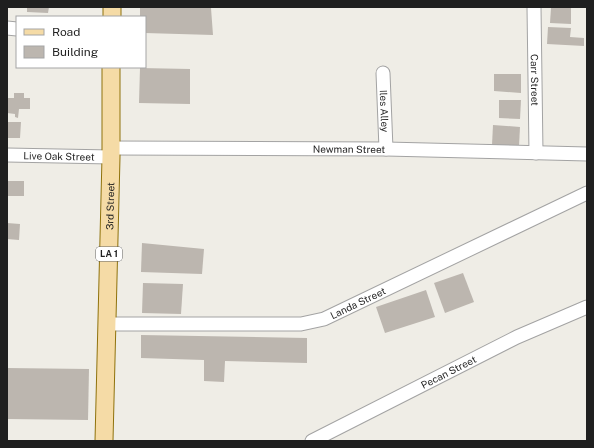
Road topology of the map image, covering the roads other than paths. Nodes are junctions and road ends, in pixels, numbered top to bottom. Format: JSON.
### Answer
{"nodes":[{"id":1,"x":534,"y":7,"type":"edge"},
{"id":2,"x":111,"y":68,"type":"edge"},
{"id":3,"x":383,"y":73,"type":"dead end"},
{"id":4,"x":386,"y":149,"type":"junction"},
{"id":5,"x":111,"y":152,"type":"junction"},
{"id":6,"x":536,"y":153,"type":"junction"},
{"id":7,"x":587,"y":154,"type":"edge"},
{"id":8,"x":7,"y":155,"type":"edge"},
{"id":9,"x":587,"y":193,"type":"edge"},
{"id":10,"x":587,"y":307,"type":"edge"},
{"id":11,"x":107,"y":324,"type":"junction"},
{"id":12,"x":104,"y":441,"type":"edge"},
{"id":13,"x":312,"y":441,"type":"edge"}],
"edges":[{"from":1,"to":6,"type":"street","name":"Carr Street"},
{"from":2,"to":5,"type":"main road","name":"3rd Street","number":"LA 1"},
{"from":3,"to":4,"type":"street","name":"Iles Alley"},
{"from":4,"to":5,"type":"street","name":"Newman Street"},
{"from":4,"to":6,"type":"street","name":"Newman Street"},
{"from":5,"to":8,"type":"street","name":"Live Oak Street"},
{"from":5,"to":11,"type":"main road","name":"3rd Street","number":"LA 1"},
{"from":6,"to":7,"type":"street","name":"Newman Street"},
{"from":9,"to":11,"type":"street","name":"Landa Street"},
{"from":10,"to":13,"type":"street","name":"Pecan Street"},
{"from":11,"to":12,"type":"main road","name":"3rd Street","number":"LA 1"}]}
